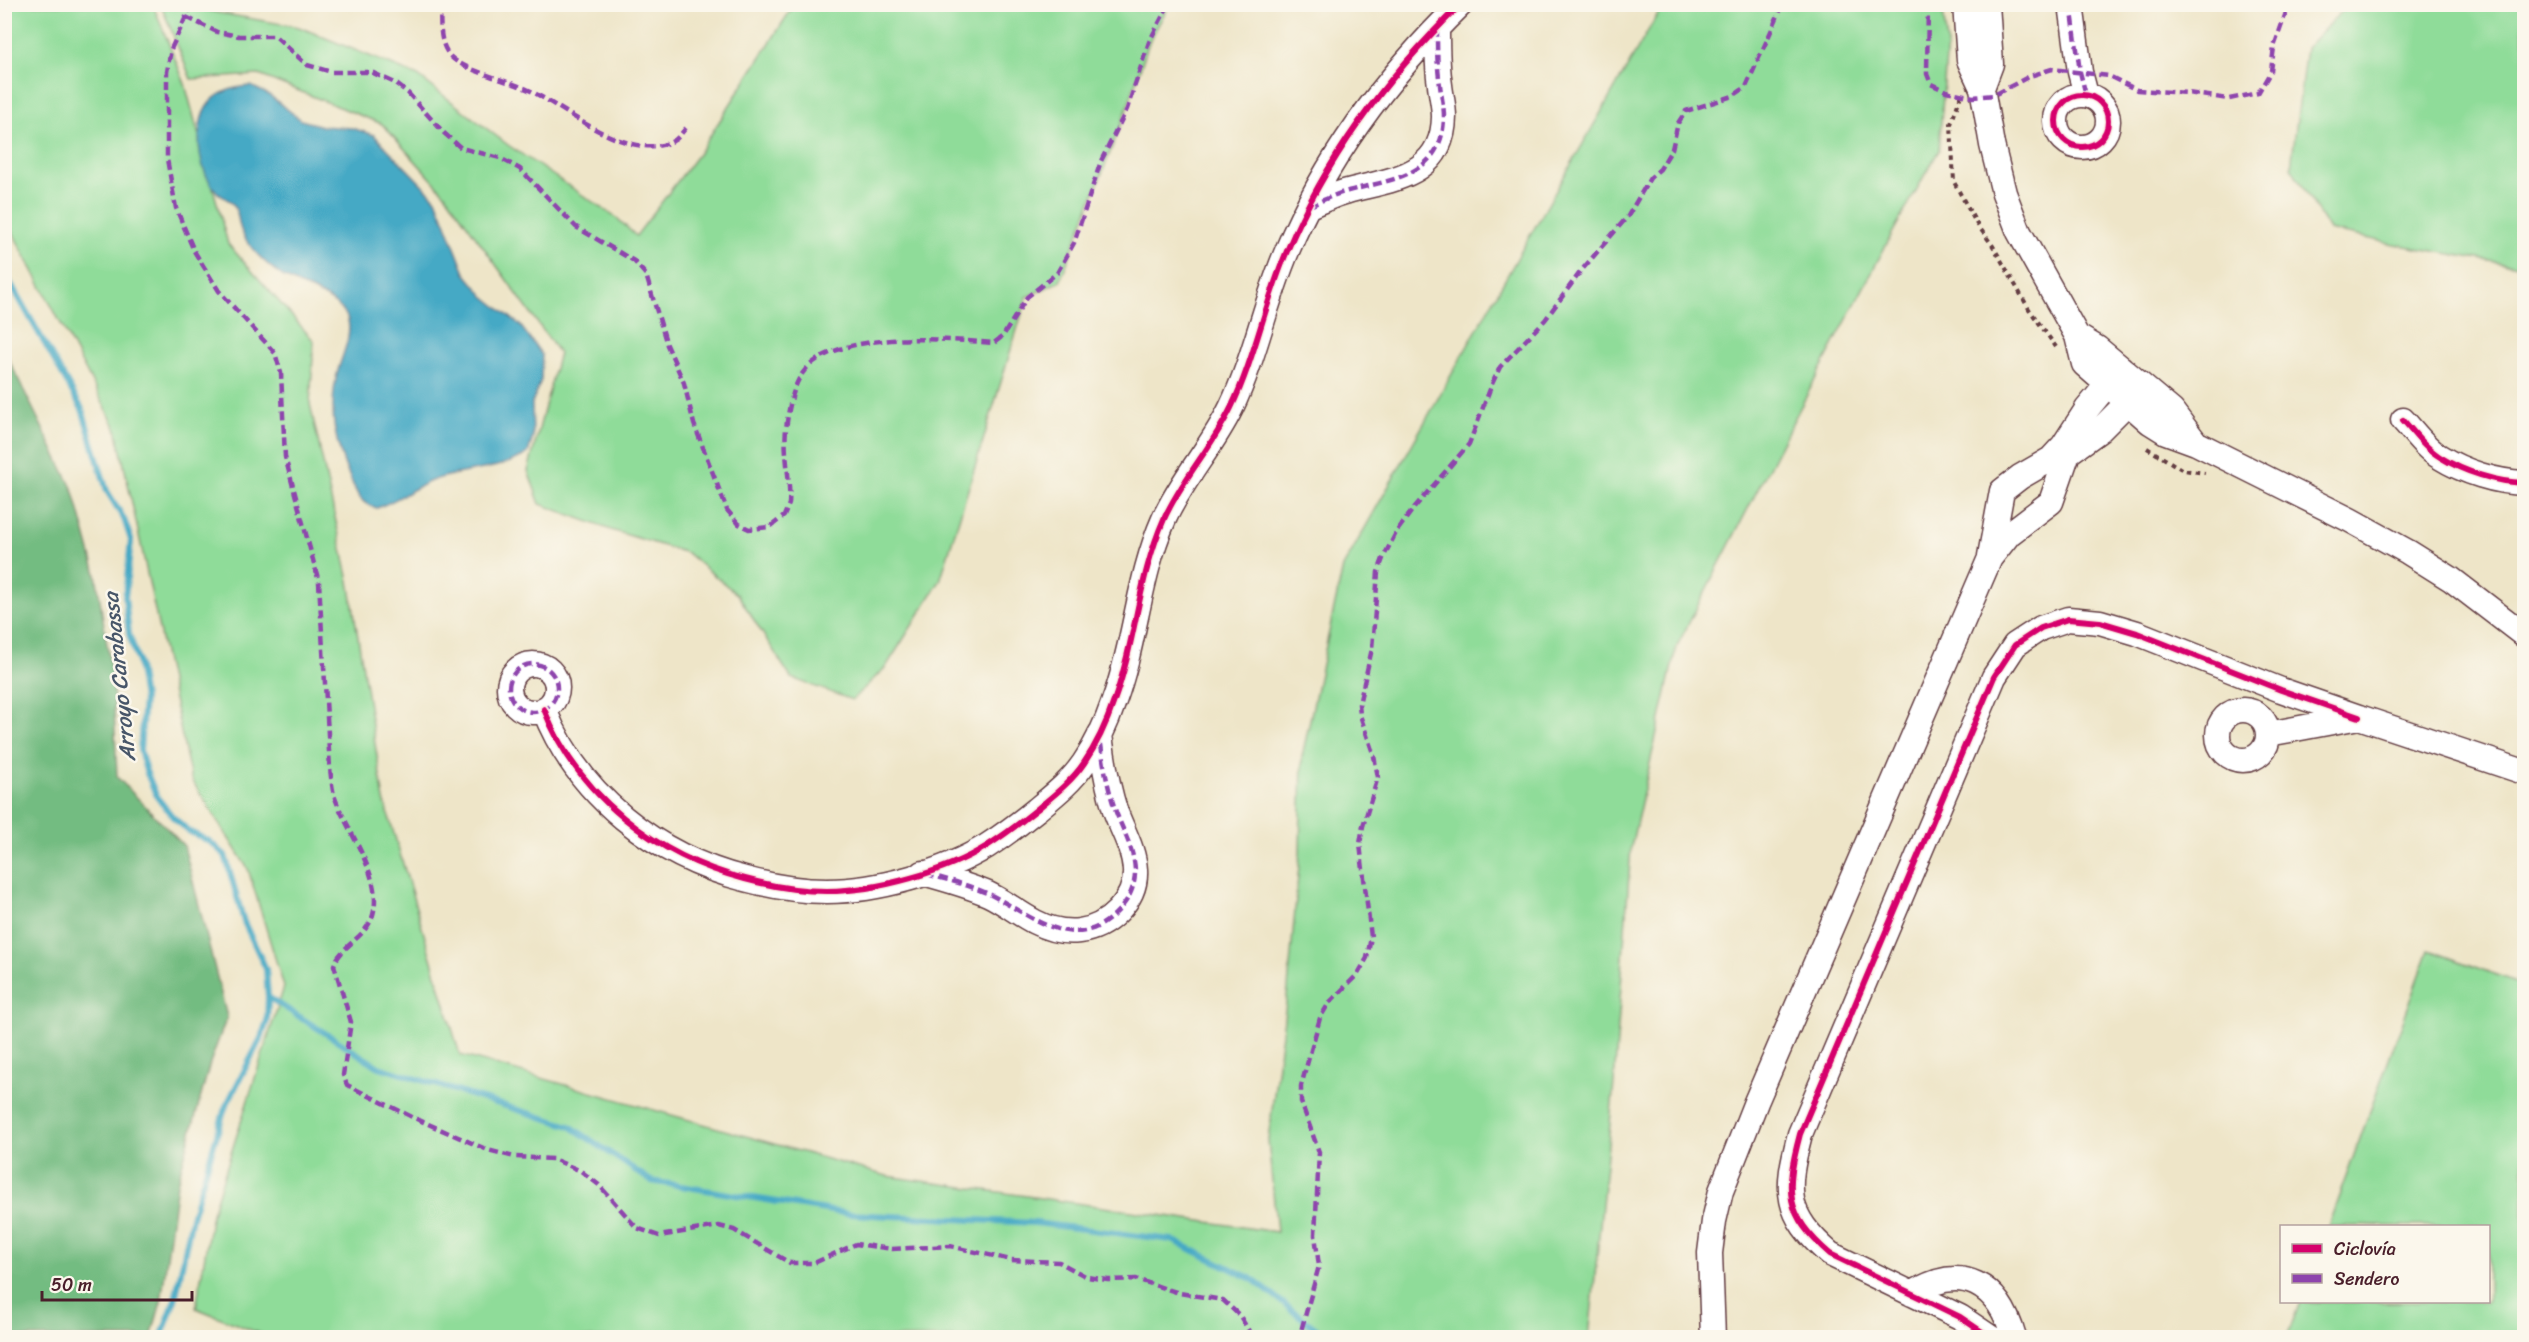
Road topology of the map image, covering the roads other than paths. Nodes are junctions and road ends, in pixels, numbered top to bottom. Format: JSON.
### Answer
{"nodes":[{"id":1,"x":1461,"y":4,"type":"edge"},
{"id":2,"x":1996,"y":4,"type":"edge"},
{"id":3,"x":2071,"y":4,"type":"edge"},
{"id":4,"x":1976,"y":5,"type":"edge"},
{"id":5,"x":1437,"y":29,"type":"junction"},
{"id":6,"x":2086,"y":95,"type":"dead end"},
{"id":7,"x":1309,"y":206,"type":"junction"},
{"id":8,"x":2114,"y":376,"type":"junction"},
{"id":9,"x":2135,"y":394,"type":"junction"},
{"id":10,"x":2403,"y":420,"type":"dead end"},
{"id":11,"x":2524,"y":483,"type":"edge"},
{"id":12,"x":1990,"y":558,"type":"junction"},
{"id":13,"x":2524,"y":634,"type":"edge"},
{"id":14,"x":544,"y":709,"type":"dead end"},
{"id":15,"x":2359,"y":717,"type":"junction"},
{"id":16,"x":1100,"y":734,"type":"junction"},
{"id":17,"x":2268,"y":734,"type":"dead end"},
{"id":18,"x":2524,"y":772,"type":"edge"},
{"id":19,"x":923,"y":873,"type":"junction"},
{"id":20,"x":1912,"y":1294,"type":"junction"},
{"id":21,"x":1713,"y":1338,"type":"edge"},
{"id":22,"x":1991,"y":1338,"type":"edge"},
{"id":23,"x":2014,"y":1338,"type":"edge"}],
"edges":[{"from":1,"to":5,"type":"street"},
{"from":2,"to":4,"type":"street"},
{"from":3,"to":6,"type":"street"},
{"from":4,"to":8,"type":"street"},
{"from":5,"to":7,"type":"street"},
{"from":5,"to":7,"type":"street"},
{"from":7,"to":16,"type":"street"},
{"from":8,"to":9,"type":"street"},
{"from":8,"to":12,"type":"street"},
{"from":9,"to":12,"type":"street"},
{"from":9,"to":13,"type":"street"},
{"from":10,"to":11,"type":"street"},
{"from":12,"to":21,"type":"street"},
{"from":14,"to":19,"type":"street"},
{"from":15,"to":17,"type":"street"},
{"from":15,"to":18,"type":"street"},
{"from":15,"to":20,"type":"street"},
{"from":16,"to":19,"type":"street"},
{"from":16,"to":19,"type":"street"},
{"from":20,"to":22,"type":"street"},
{"from":20,"to":23,"type":"street"}]}
